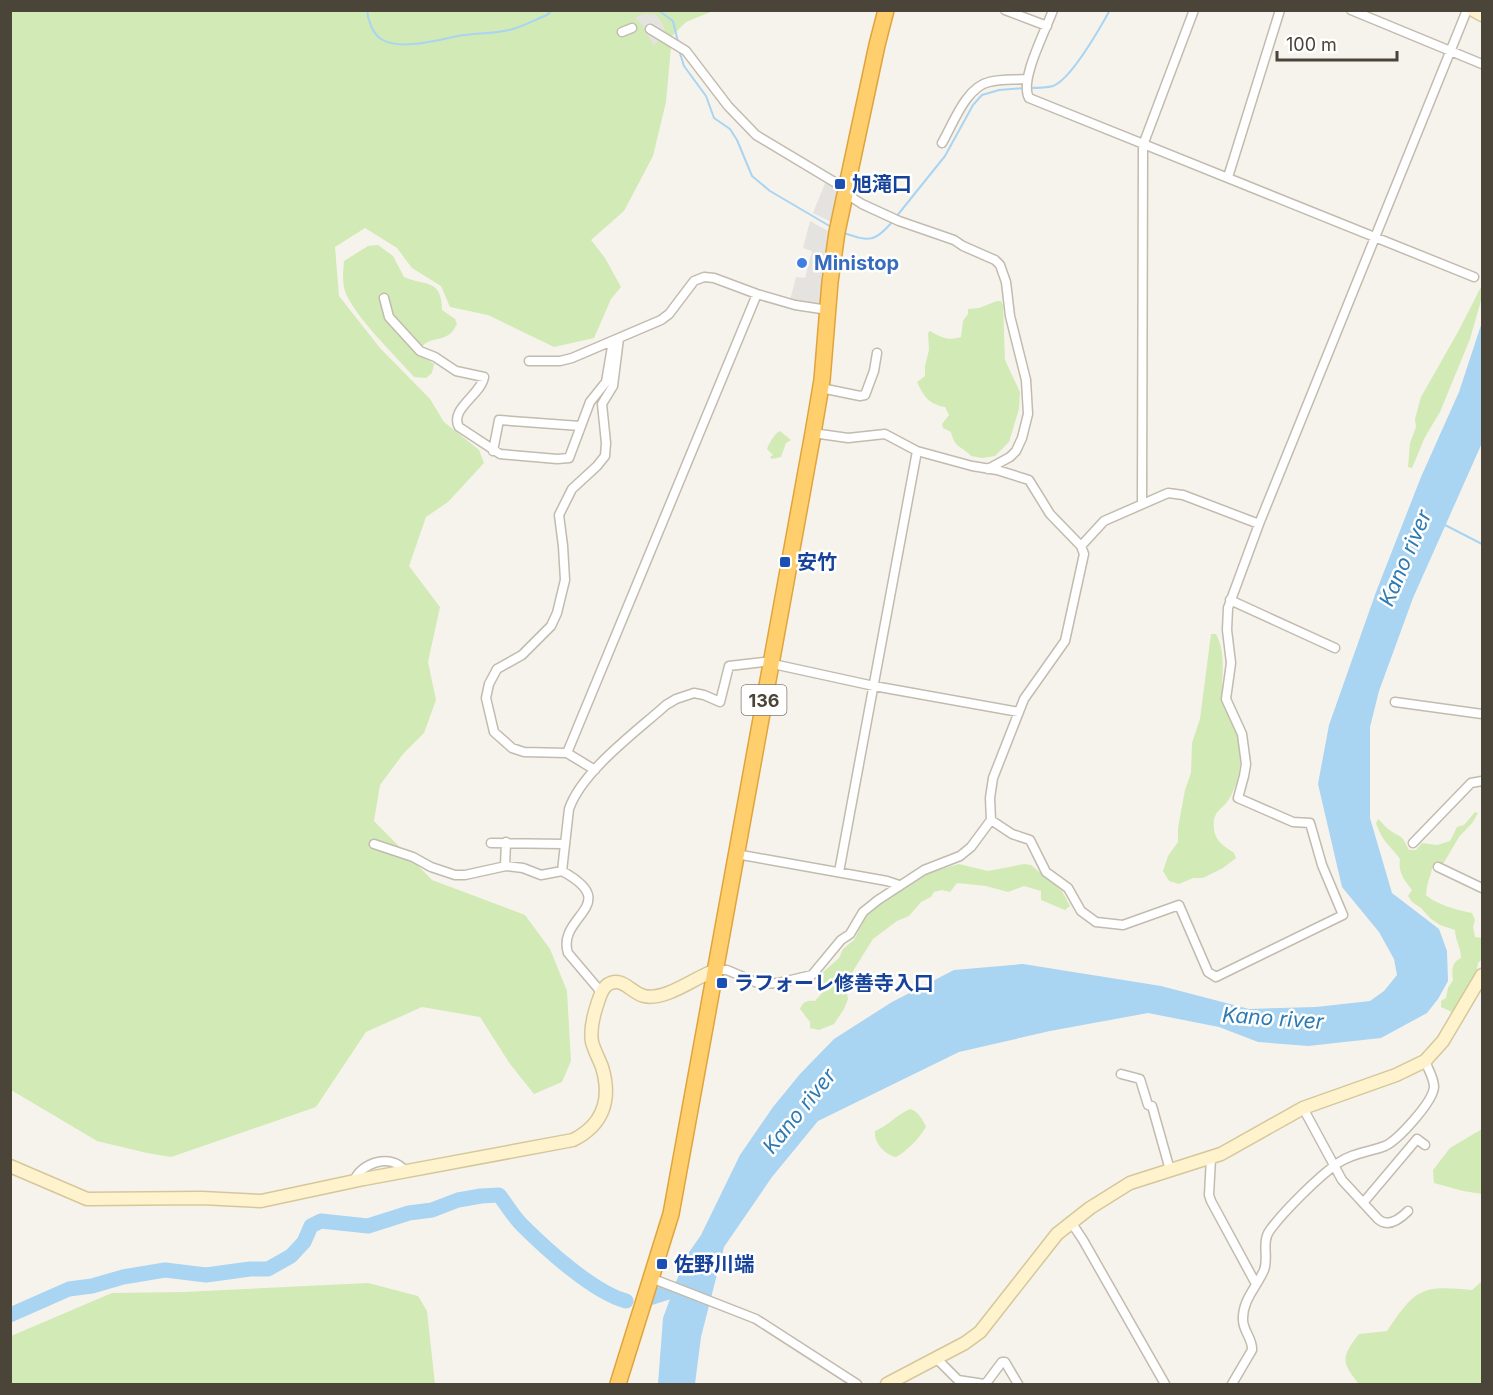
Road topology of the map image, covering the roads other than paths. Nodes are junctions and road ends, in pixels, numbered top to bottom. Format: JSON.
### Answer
{"nodes":[{"id":1,"x":886,"y":10,"type":"edge"},
{"id":2,"x":1005,"y":10,"type":"edge"},
{"id":3,"x":1053,"y":10,"type":"edge"},
{"id":4,"x":1194,"y":10,"type":"edge"},
{"id":5,"x":1280,"y":10,"type":"edge"},
{"id":6,"x":1351,"y":10,"type":"edge"},
{"id":7,"x":1467,"y":10,"type":"edge"},
{"id":8,"x":1473,"y":10,"type":"edge"},
{"id":9,"x":1370,"y":14,"type":"edge"},
{"id":10,"x":1482,"y":15,"type":"edge"},
{"id":11,"x":1047,"y":26,"type":"junction"},
{"id":12,"x":632,"y":28,"type":"dead end"},
{"id":13,"x":650,"y":29,"type":"dead end"},
{"id":14,"x":622,"y":32,"type":"dead end"},
{"id":15,"x":1451,"y":52,"type":"junction"},
{"id":16,"x":1482,"y":64,"type":"edge"},
{"id":17,"x":1026,"y":80,"type":"junction"},
{"id":18,"x":942,"y":143,"type":"dead end"},
{"id":19,"x":1143,"y":145,"type":"junction"},
{"id":20,"x":1228,"y":177,"type":"junction"},
{"id":21,"x":846,"y":191,"type":"junction"},
{"id":22,"x":1376,"y":237,"type":"junction"},
{"id":23,"x":1474,"y":277,"type":"dead end"},
{"id":24,"x":757,"y":294,"type":"junction"},
{"id":25,"x":384,"y":298,"type":"dead end"},
{"id":26,"x":828,"y":310,"type":"junction"},
{"id":27,"x":616,"y":340,"type":"junction"},
{"id":28,"x":877,"y":353,"type":"dead end"},
{"id":29,"x":529,"y":361,"type":"dead end"},
{"id":30,"x":821,"y":388,"type":"junction"},
{"id":31,"x":580,"y":426,"type":"junction"},
{"id":32,"x":813,"y":433,"type":"junction"},
{"id":33,"x":493,"y":452,"type":"junction"},
{"id":34,"x":917,"y":452,"type":"junction"},
{"id":35,"x":988,"y":469,"type":"junction"},
{"id":36,"x":1142,"y":504,"type":"junction"},
{"id":37,"x":1259,"y":524,"type":"junction"},
{"id":38,"x":1081,"y":546,"type":"junction"},
{"id":39,"x":1230,"y":600,"type":"junction"},
{"id":40,"x":1335,"y":648,"type":"dead end"},
{"id":41,"x":770,"y":664,"type":"junction"},
{"id":42,"x":874,"y":686,"type":"junction"},
{"id":43,"x":1395,"y":702,"type":"dead end"},
{"id":44,"x":1018,"y":712,"type":"junction"},
{"id":45,"x":1482,"y":714,"type":"edge"},
{"id":46,"x":567,"y":753,"type":"junction"},
{"id":47,"x":595,"y":770,"type":"junction"},
{"id":48,"x":1482,"y":781,"type":"edge"},
{"id":49,"x":991,"y":820,"type":"junction"},
{"id":50,"x":506,"y":842,"type":"junction"},
{"id":51,"x":491,"y":843,"type":"dead end"},
{"id":52,"x":1413,"y":843,"type":"dead end"},
{"id":53,"x":374,"y":844,"type":"dead end"},
{"id":54,"x":564,"y":844,"type":"junction"},
{"id":55,"x":736,"y":854,"type":"junction"},
{"id":56,"x":505,"y":866,"type":"junction"},
{"id":57,"x":1438,"y":867,"type":"dead end"},
{"id":58,"x":562,"y":871,"type":"junction"},
{"id":59,"x":839,"y":872,"type":"junction"},
{"id":60,"x":899,"y":885,"type":"junction"},
{"id":61,"x":1482,"y":888,"type":"edge"},
{"id":62,"x":716,"y":970,"type":"junction"},
{"id":63,"x":1482,"y":975,"type":"edge"},
{"id":64,"x":601,"y":992,"type":"junction"},
{"id":65,"x":1425,"y":1061,"type":"junction"},
{"id":66,"x":1121,"y":1074,"type":"dead end"},
{"id":67,"x":1303,"y":1108,"type":"junction"},
{"id":68,"x":1425,"y":1145,"type":"dead end"},
{"id":69,"x":1211,"y":1158,"type":"junction"},
{"id":70,"x":1336,"y":1165,"type":"junction"},
{"id":71,"x":10,"y":1166,"type":"edge"},
{"id":72,"x":1170,"y":1170,"type":"junction"},
{"id":73,"x":1363,"y":1203,"type":"junction"},
{"id":74,"x":1408,"y":1211,"type":"dead end"},
{"id":75,"x":1071,"y":1222,"type":"junction"},
{"id":76,"x":655,"y":1279,"type":"junction"},
{"id":77,"x":1256,"y":1284,"type":"junction"},
{"id":78,"x":936,"y":1358,"type":"junction"},
{"id":79,"x":618,"y":1384,"type":"edge"},
{"id":80,"x":858,"y":1384,"type":"edge"},
{"id":81,"x":887,"y":1384,"type":"edge"},
{"id":82,"x":1018,"y":1384,"type":"edge"},
{"id":83,"x":1165,"y":1384,"type":"edge"},
{"id":84,"x":1232,"y":1384,"type":"edge"}],
"edges":[{"from":1,"to":21,"type":"highway","number":"136"},
{"from":2,"to":11,"type":"street"},
{"from":3,"to":11,"type":"street"},
{"from":4,"to":19,"type":"street"},
{"from":5,"to":20,"type":"street"},
{"from":6,"to":9,"type":"street"},
{"from":7,"to":15,"type":"street"},
{"from":8,"to":10,"type":"street"},
{"from":9,"to":15,"type":"street"},
{"from":11,"to":17,"type":"street"},
{"from":12,"to":14,"type":"street"},
{"from":13,"to":21,"type":"street"},
{"from":15,"to":16,"type":"street"},
{"from":15,"to":22,"type":"street"},
{"from":17,"to":18,"type":"street"},
{"from":17,"to":19,"type":"street"},
{"from":19,"to":20,"type":"street"},
{"from":19,"to":36,"type":"street"},
{"from":20,"to":22,"type":"street"},
{"from":21,"to":26,"type":"highway","number":"136"},
{"from":21,"to":35,"type":"street"},
{"from":22,"to":23,"type":"street"},
{"from":22,"to":37,"type":"street"},
{"from":24,"to":26,"type":"street"},
{"from":24,"to":27,"type":"street"},
{"from":24,"to":46,"type":"street"},
{"from":25,"to":33,"type":"street"},
{"from":26,"to":30,"type":"highway","number":"136"},
{"from":27,"to":29,"type":"street"},
{"from":27,"to":31,"type":"street"},
{"from":27,"to":46,"type":"street"},
{"from":28,"to":30,"type":"street"},
{"from":30,"to":32,"type":"highway","number":"136"},
{"from":31,"to":33,"type":"street"},
{"from":31,"to":33,"type":"street"},
{"from":32,"to":34,"type":"street"},
{"from":32,"to":41,"type":"highway","number":"136"},
{"from":34,"to":35,"type":"street"},
{"from":34,"to":42,"type":"street"},
{"from":35,"to":38,"type":"street"},
{"from":36,"to":37,"type":"street"},
{"from":36,"to":38,"type":"street"},
{"from":37,"to":39,"type":"street"},
{"from":38,"to":44,"type":"street"},
{"from":39,"to":40,"type":"street"},
{"from":39,"to":49,"type":"street"},
{"from":41,"to":42,"type":"street"},
{"from":41,"to":47,"type":"street"},
{"from":41,"to":55,"type":"highway","number":"136"},
{"from":42,"to":44,"type":"street"},
{"from":42,"to":59,"type":"street"},
{"from":43,"to":45,"type":"street"},
{"from":44,"to":49,"type":"street"},
{"from":46,"to":47,"type":"street"},
{"from":47,"to":54,"type":"street"},
{"from":48,"to":52,"type":"street"},
{"from":49,"to":60,"type":"street"},
{"from":50,"to":51,"type":"street"},
{"from":50,"to":54,"type":"street"},
{"from":50,"to":56,"type":"street"},
{"from":53,"to":56,"type":"street"},
{"from":54,"to":58,"type":"street"},
{"from":55,"to":59,"type":"street"},
{"from":55,"to":62,"type":"highway","number":"136"},
{"from":56,"to":58,"type":"street"},
{"from":57,"to":61,"type":"street"},
{"from":58,"to":64,"type":"street"},
{"from":59,"to":60,"type":"street"},
{"from":60,"to":62,"type":"street"},
{"from":62,"to":64,"type":"street"},
{"from":62,"to":76,"type":"highway","number":"136"},
{"from":63,"to":65,"type":"street"},
{"from":64,"to":71,"type":"street"},
{"from":65,"to":67,"type":"street"},
{"from":65,"to":70,"type":"street"},
{"from":66,"to":72,"type":"street"},
{"from":67,"to":69,"type":"street"},
{"from":67,"to":70,"type":"street"},
{"from":68,"to":73,"type":"street"},
{"from":69,"to":72,"type":"street"},
{"from":69,"to":77,"type":"street"},
{"from":70,"to":73,"type":"street"},
{"from":70,"to":77,"type":"street"},
{"from":72,"to":75,"type":"street"},
{"from":73,"to":74,"type":"street"},
{"from":75,"to":78,"type":"street"},
{"from":75,"to":83,"type":"street"},
{"from":76,"to":79,"type":"highway","number":"136"},
{"from":76,"to":80,"type":"street"},
{"from":77,"to":84,"type":"street"},
{"from":78,"to":81,"type":"street"},
{"from":78,"to":82,"type":"street"}]}
